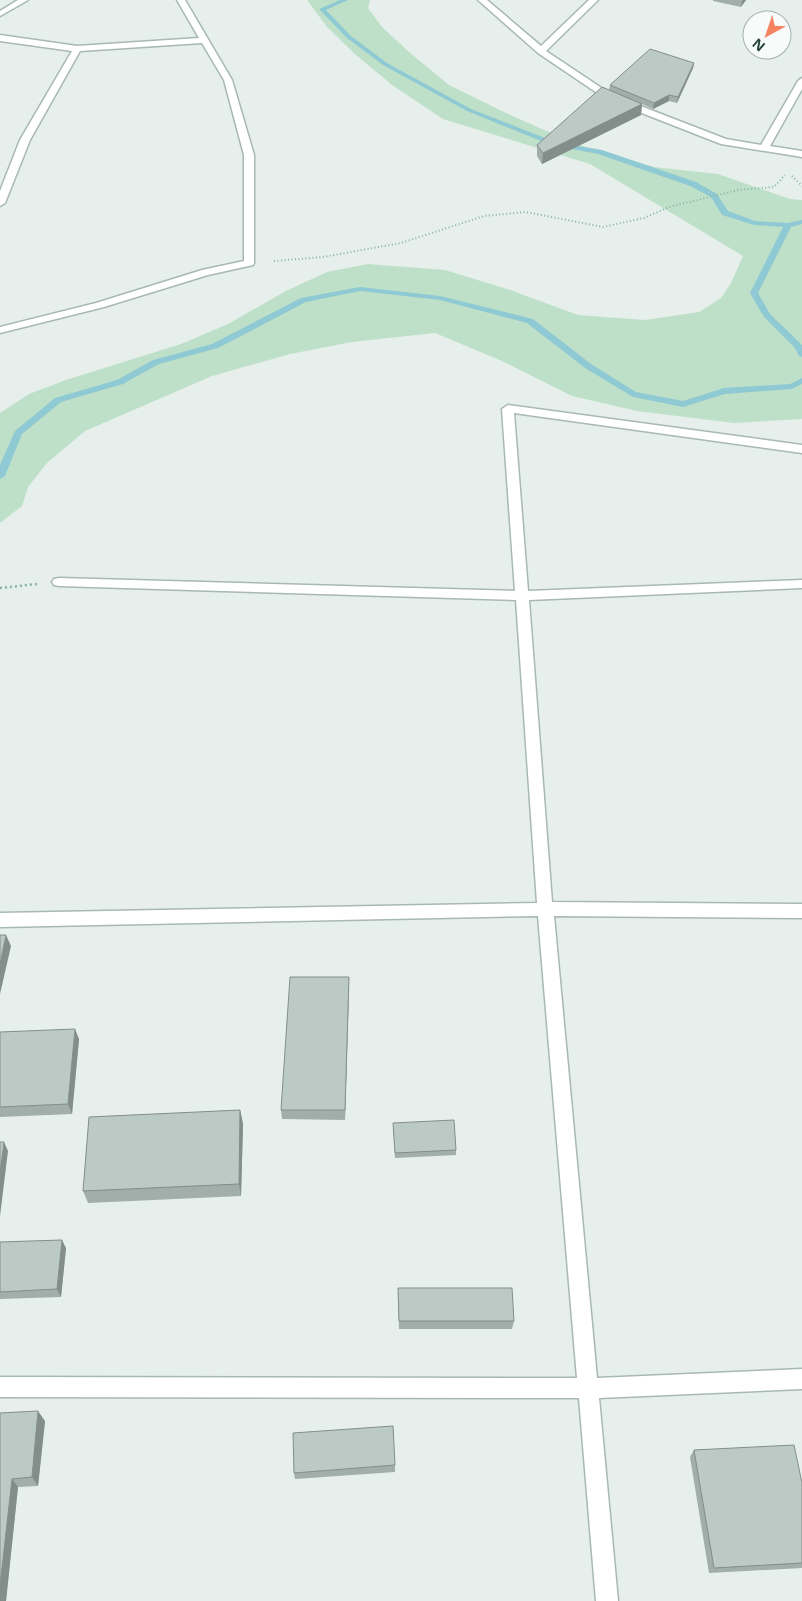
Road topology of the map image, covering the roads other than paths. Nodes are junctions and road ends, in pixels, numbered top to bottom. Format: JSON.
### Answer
{"nodes":[{"id":1,"x":24,"y":0,"type":"edge"},
{"id":2,"x":181,"y":0,"type":"edge"},
{"id":3,"x":482,"y":0,"type":"edge"},
{"id":4,"x":594,"y":0,"type":"edge"},
{"id":5,"x":2,"y":11,"type":"edge"},
{"id":6,"x":0,"y":38,"type":"edge"},
{"id":7,"x":206,"y":40,"type":"junction"},
{"id":8,"x":77,"y":49,"type":"junction"},
{"id":9,"x":541,"y":51,"type":"junction"},
{"id":10,"x":802,"y":81,"type":"edge"},
{"id":11,"x":765,"y":147,"type":"junction"},
{"id":12,"x":802,"y":154,"type":"edge"},
{"id":13,"x":0,"y":203,"type":"edge"},
{"id":14,"x":0,"y":330,"type":"edge"},
{"id":15,"x":802,"y":449,"type":"edge"},
{"id":16,"x":59,"y":582,"type":"road end"},
{"id":17,"x":802,"y":584,"type":"edge"},
{"id":18,"x":522,"y":596,"type":"junction"},
{"id":19,"x":545,"y":910,"type":"junction"},
{"id":20,"x":802,"y":911,"type":"edge"},
{"id":21,"x":0,"y":920,"type":"edge"},
{"id":22,"x":802,"y":1379,"type":"edge"},
{"id":23,"x":0,"y":1387,"type":"edge"},
{"id":24,"x":588,"y":1388,"type":"junction"},
{"id":25,"x":607,"y":1601,"type":"edge"}],
"edges":[{"from":1,"to":5,"type":"street"},
{"from":2,"to":7,"type":"street"},
{"from":3,"to":9,"type":"street"},
{"from":4,"to":9,"type":"street"},
{"from":6,"to":8,"type":"street"},
{"from":7,"to":8,"type":"street"},
{"from":7,"to":14,"type":"street"},
{"from":8,"to":13,"type":"street"},
{"from":9,"to":11,"type":"street"},
{"from":10,"to":11,"type":"street"},
{"from":11,"to":12,"type":"street"},
{"from":15,"to":18,"type":"street"},
{"from":16,"to":18,"type":"street"},
{"from":17,"to":18,"type":"street"},
{"from":18,"to":19,"type":"street"},
{"from":19,"to":20,"type":"street"},
{"from":19,"to":21,"type":"street"},
{"from":19,"to":24,"type":"street"},
{"from":22,"to":24,"type":"street"},
{"from":23,"to":24,"type":"street"},
{"from":24,"to":25,"type":"street"}]}
